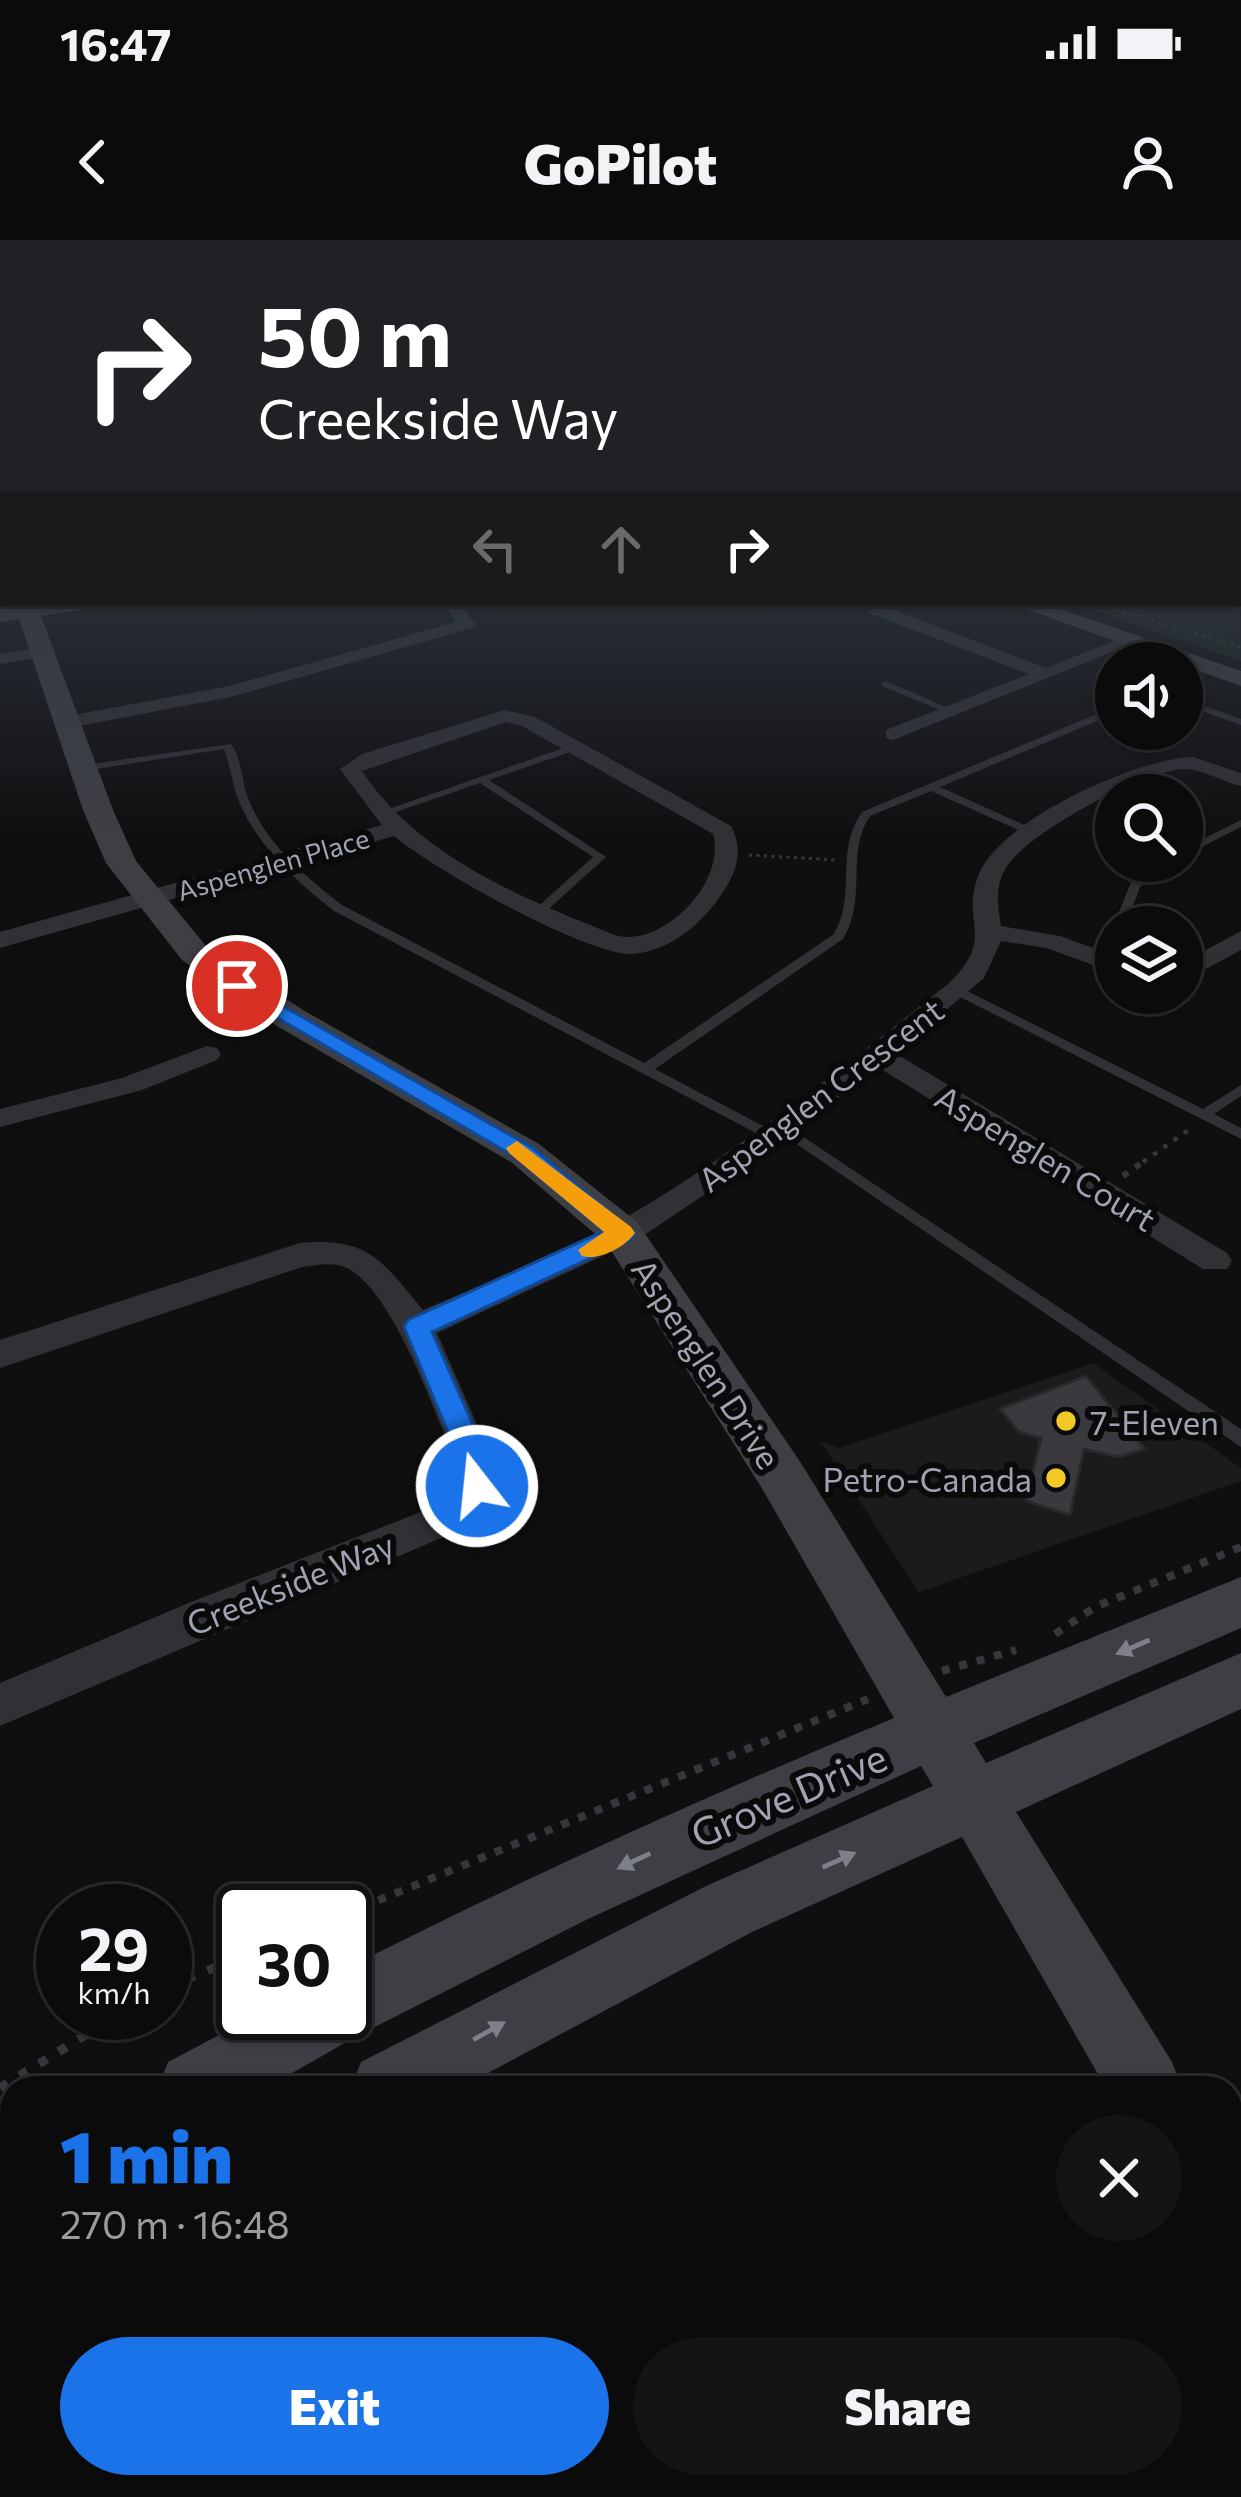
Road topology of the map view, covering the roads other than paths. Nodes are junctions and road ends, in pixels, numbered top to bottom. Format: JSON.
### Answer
{"nodes":[{"id":1,"x":29,"y":627,"type":"edge"},
{"id":2,"x":452,"y":627,"type":"edge"},
{"id":3,"x":923,"y":627,"type":"edge"},
{"id":4,"x":1090,"y":627,"type":"edge"},
{"id":5,"x":1130,"y":641,"type":"junction"},
{"id":6,"x":43,"y":652,"type":"junction"},
{"id":7,"x":0,"y":659,"type":"edge"},
{"id":8,"x":1046,"y":674,"type":"junction"},
{"id":9,"x":1241,"y":680,"type":"edge"},
{"id":10,"x":885,"y":684,"type":"dead end"},
{"id":11,"x":1203,"y":708,"type":"edge"},
{"id":12,"x":950,"y":712,"type":"junction"},
{"id":13,"x":1095,"y":718,"type":"edge"},
{"id":14,"x":68,"y":722,"type":"junction"},
{"id":15,"x":1241,"y":722,"type":"edge"},
{"id":16,"x":893,"y":734,"type":"dead end"},
{"id":17,"x":575,"y":747,"type":"junction"},
{"id":18,"x":84,"y":768,"type":"junction"},
{"id":19,"x":480,"y":779,"type":"junction"},
{"id":20,"x":1241,"y":780,"type":"edge"},
{"id":21,"x":929,"y":786,"type":"junction"},
{"id":22,"x":390,"y":820,"type":"junction"},
{"id":23,"x":1241,"y":823,"type":"edge"},
{"id":24,"x":1028,"y":831,"type":"junction"},
{"id":25,"x":1203,"y":843,"type":"edge"},
{"id":26,"x":282,"y":861,"type":"junction"},
{"id":27,"x":148,"y":900,"type":"junction"},
{"id":28,"x":538,"y":910,"type":"junction"},
{"id":29,"x":992,"y":932,"type":"junction"},
{"id":30,"x":1241,"y":939,"type":"edge"},
{"id":31,"x":0,"y":940,"type":"edge"},
{"id":32,"x":1095,"y":951,"type":"edge"},
{"id":33,"x":1203,"y":962,"type":"edge"},
{"id":34,"x":957,"y":990,"type":"junction"},
{"id":35,"x":207,"y":1054,"type":"dead end"},
{"id":36,"x":878,"y":1054,"type":"junction"},
{"id":37,"x":648,"y":1067,"type":"junction"},
{"id":38,"x":1241,"y":1089,"type":"edge"},
{"id":39,"x":1205,"y":1114,"type":"junction"},
{"id":40,"x":0,"y":1118,"type":"edge"},
{"id":41,"x":778,"y":1133,"type":"junction"},
{"id":42,"x":1241,"y":1134,"type":"edge"},
{"id":43,"x":622,"y":1233,"type":"junction"},
{"id":44,"x":1215,"y":1261,"type":"dead end"},
{"id":45,"x":417,"y":1327,"type":"junction"},
{"id":46,"x":0,"y":1354,"type":"edge"},
{"id":47,"x":1241,"y":1439,"type":"edge"},
{"id":48,"x":1241,"y":1602,"type":"edge"},
{"id":49,"x":1241,"y":1680,"type":"edge"},
{"id":50,"x":0,"y":1705,"type":"edge"},
{"id":51,"x":920,"y":1707,"type":"junction"},
{"id":52,"x":973,"y":1799,"type":"junction"},
{"id":53,"x":372,"y":1992,"type":"edge"},
{"id":54,"x":282,"y":2040,"type":"edge"},
{"id":55,"x":216,"y":2076,"type":"edge"},
{"id":56,"x":410,"y":2076,"type":"edge"},
{"id":57,"x":1139,"y":2076,"type":"edge"}],
"edges":[{"from":1,"to":6,"type":"street","name":"Aspenglen Drive"},
{"from":2,"to":14,"type":"street"},
{"from":3,"to":8,"type":"street"},
{"from":4,"to":5,"type":"street"},
{"from":5,"to":8,"type":"street"},
{"from":5,"to":9,"type":"street"},
{"from":6,"to":7,"type":"street"},
{"from":6,"to":14,"type":"street","name":"Aspenglen Drive"},
{"from":8,"to":12,"type":"street"},
{"from":10,"to":12,"type":"lane"},
{"from":11,"to":15,"type":"lane"},
{"from":12,"to":16,"type":"street"},
{"from":13,"to":21,"type":"lane"},
{"from":14,"to":18,"type":"street","name":"Aspenglen Drive"},
{"from":17,"to":19,"type":"lane"},
{"from":17,"to":22,"type":"street","name":"Aspenglen Place"},
{"from":17,"to":28,"type":"street","name":"Aspenglen Place"},
{"from":18,"to":26,"type":"lane"},
{"from":18,"to":27,"type":"street","name":"Aspenglen Drive"},
{"from":19,"to":22,"type":"lane"},
{"from":19,"to":28,"type":"lane"},
{"from":20,"to":24,"type":"street","name":"Aspenglen Crescent"},
{"from":21,"to":24,"type":"lane"},
{"from":21,"to":37,"type":"lane"},
{"from":22,"to":26,"type":"street","name":"Aspenglen Place"},
{"from":22,"to":28,"type":"street","name":"Aspenglen Place"},
{"from":23,"to":25,"type":"lane"},
{"from":24,"to":29,"type":"street","name":"Aspenglen Crescent"},
{"from":26,"to":27,"type":"street","name":"Aspenglen Place"},
{"from":26,"to":37,"type":"lane"},
{"from":27,"to":31,"type":"street","name":"Aspenglen Place"},
{"from":27,"to":43,"type":"street","name":"Aspenglen Drive"},
{"from":29,"to":32,"type":"street"},
{"from":29,"to":34,"type":"street","name":"Aspenglen Crescent"},
{"from":30,"to":33,"type":"street"},
{"from":34,"to":36,"type":"street","name":"Aspenglen Crescent"},
{"from":34,"to":39,"type":"lane"},
{"from":35,"to":40,"type":"street"},
{"from":36,"to":41,"type":"street","name":"Aspenglen Crescent"},
{"from":36,"to":44,"type":"street","name":"Aspenglen Court"},
{"from":37,"to":41,"type":"lane"},
{"from":38,"to":39,"type":"lane"},
{"from":39,"to":42,"type":"lane"},
{"from":41,"to":43,"type":"street","name":"Aspenglen Crescent"},
{"from":41,"to":47,"type":"lane"},
{"from":43,"to":45,"type":"street"},
{"from":43,"to":51,"type":"street","name":"Aspenglen Drive"},
{"from":45,"to":46,"type":"street","name":"Creekside Way"},
{"from":45,"to":50,"type":"street","name":"Creekside Way"},
{"from":48,"to":51,"type":"street","name":"Grove Drive","one_way":true},
{"from":49,"to":52,"type":"street"},
{"from":51,"to":52,"type":"street","name":"Aspenglen Drive"},
{"from":51,"to":53,"type":"street","name":"Grove Drive","one_way":true},
{"from":56,"to":52,"type":"street","one_way":true},
{"from":52,"to":57,"type":"street","name":"Aspenglen Drive"},
{"from":54,"to":55,"type":"street"}]}
